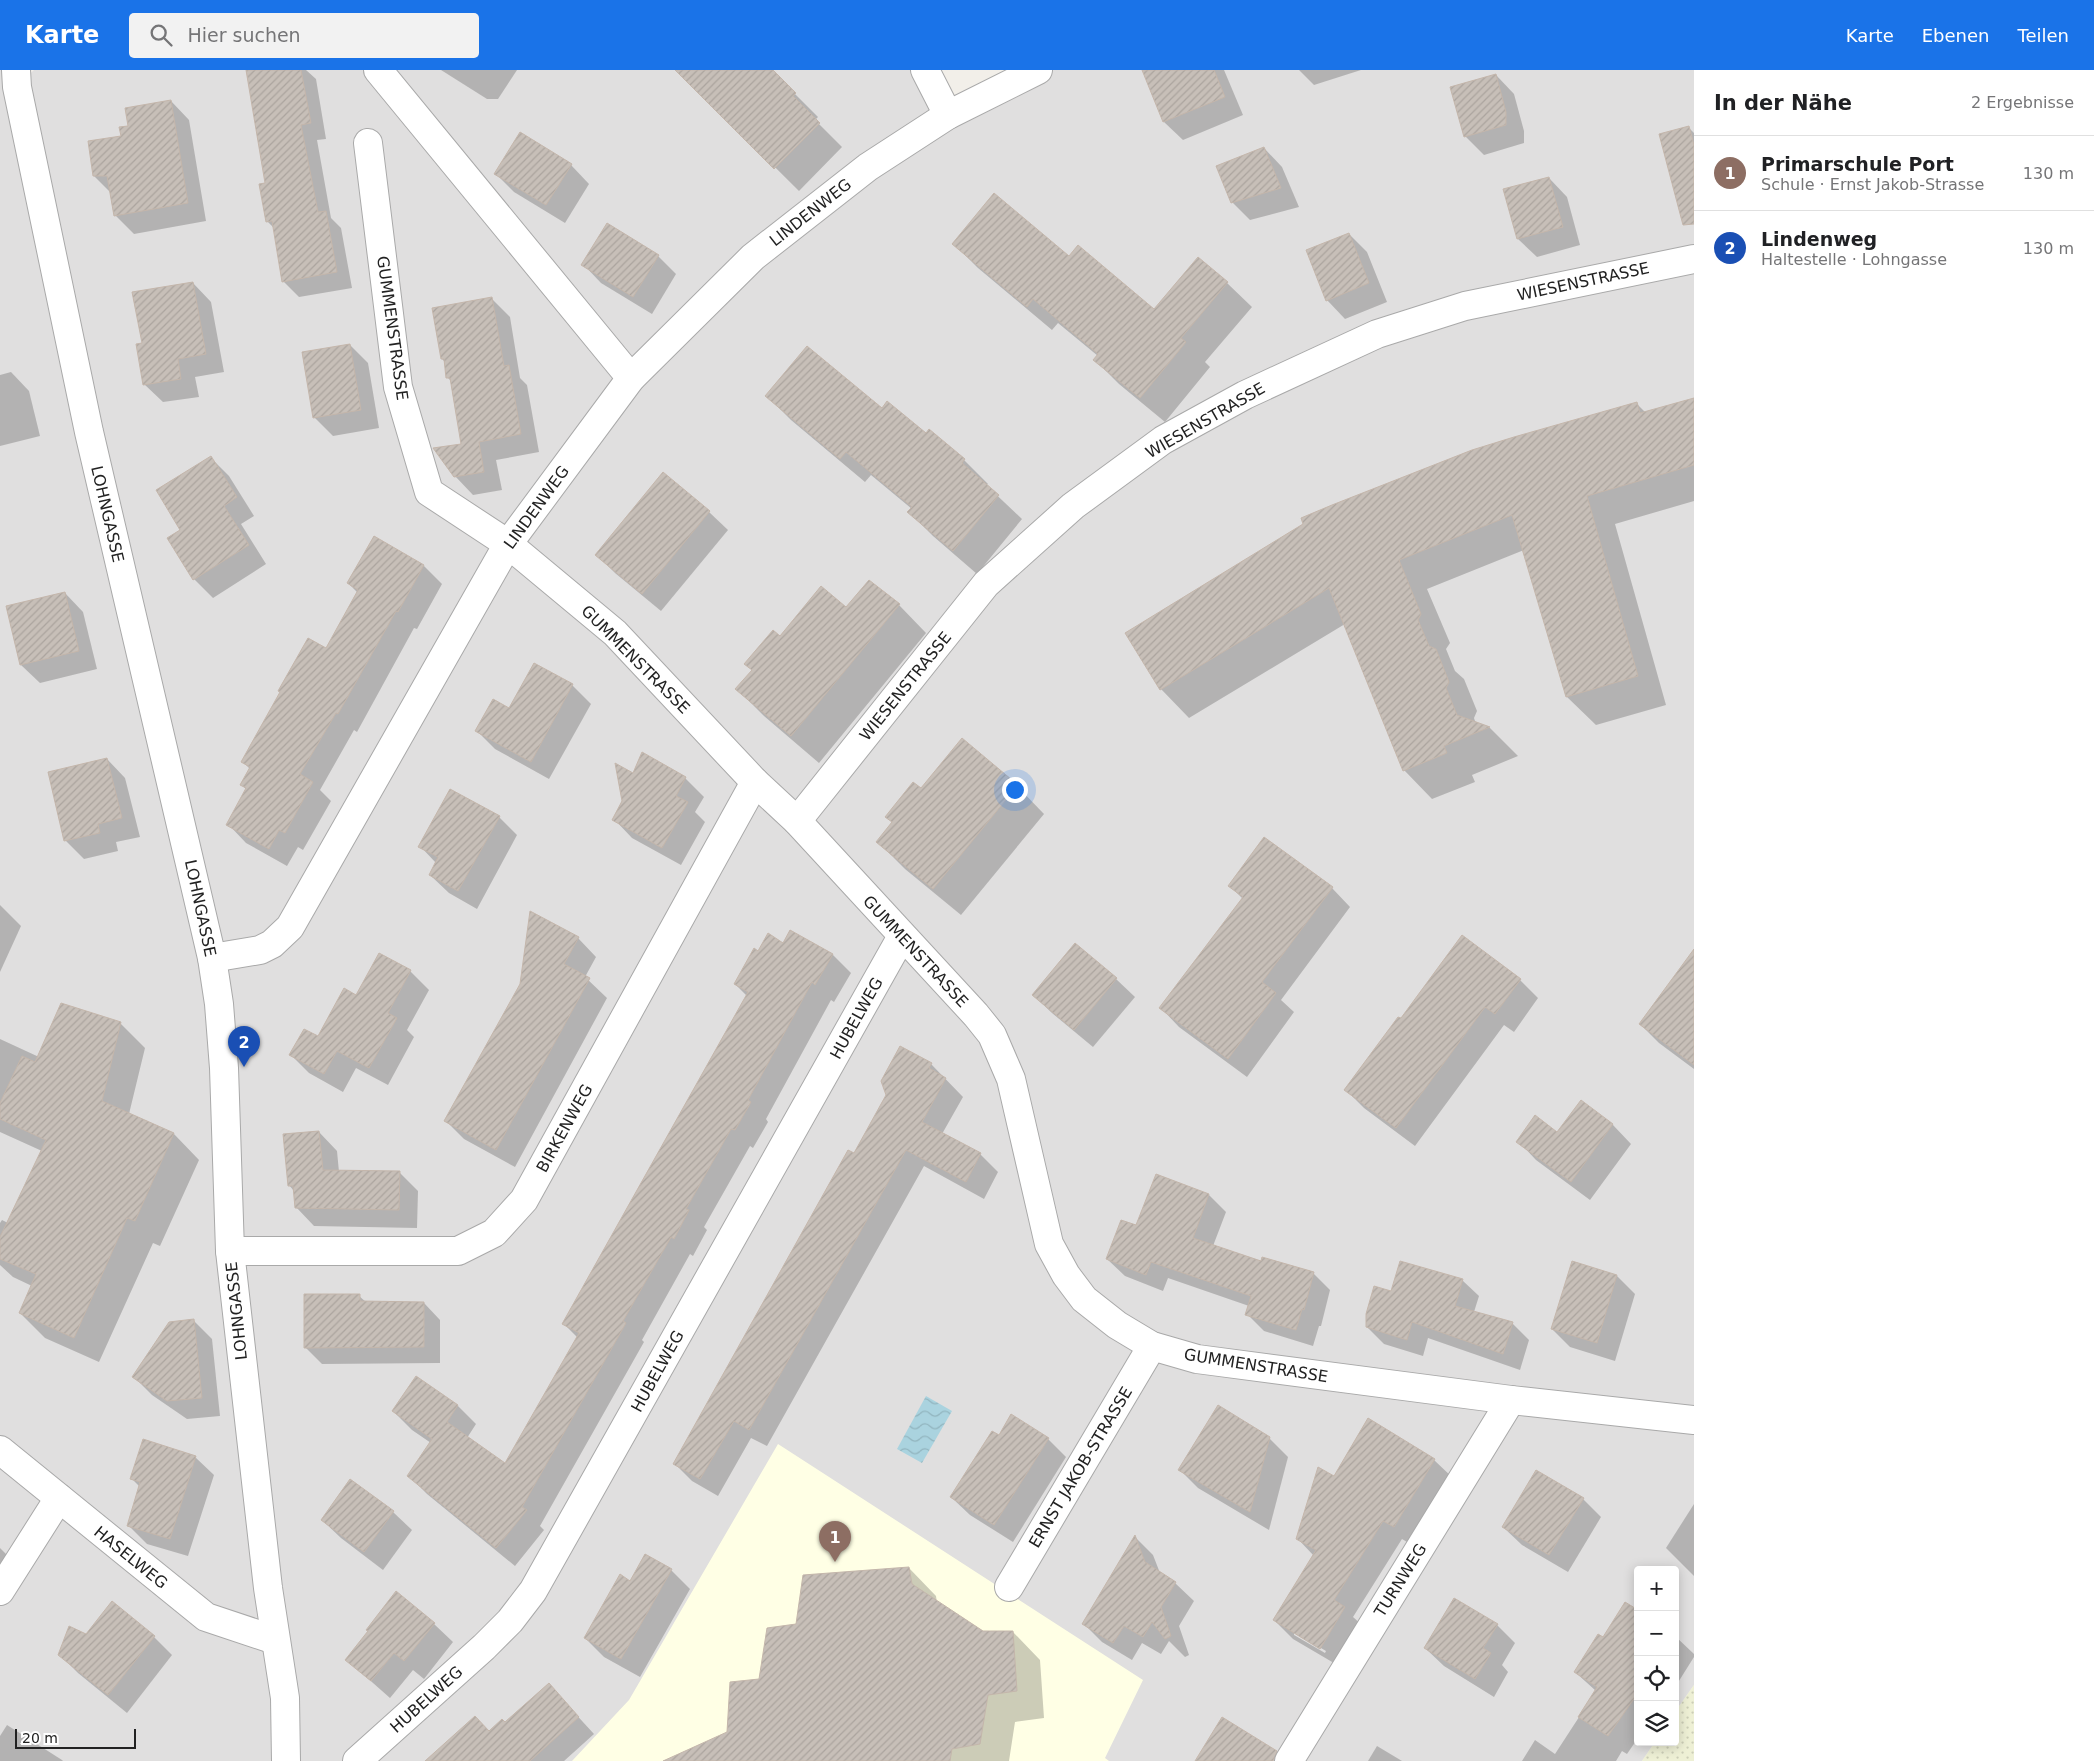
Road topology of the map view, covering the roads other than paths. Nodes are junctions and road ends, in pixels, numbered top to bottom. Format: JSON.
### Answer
{"nodes":[{"id":1,"x":378,"y":70,"type":"edge"},
{"id":2,"x":925,"y":70,"type":"edge"},
{"id":3,"x":1038,"y":70,"type":"edge"},
{"id":4,"x":11,"y":82,"type":"edge"},
{"id":5,"x":948,"y":115,"type":"junction"},
{"id":6,"x":368,"y":143,"type":"dead end"},
{"id":7,"x":1694,"y":259,"type":"edge"},
{"id":8,"x":631,"y":378,"type":"junction"},
{"id":9,"x":508,"y":544,"type":"junction"},
{"id":10,"x":755,"y":782,"type":"junction"},
{"id":11,"x":797,"y":821,"type":"junction"},
{"id":12,"x":902,"y":936,"type":"junction"},
{"id":13,"x":212,"y":958,"type":"junction"},
{"id":14,"x":230,"y":1251,"type":"junction"},
{"id":15,"x":1152,"y":1346,"type":"junction"},
{"id":16,"x":1511,"y":1400,"type":"junction"},
{"id":17,"x":1694,"y":1420,"type":"edge"},
{"id":18,"x":0,"y":1450,"type":"edge"},
{"id":19,"x":59,"y":1498,"type":"junction"},
{"id":20,"x":1009,"y":1587,"type":"dead end"},
{"id":21,"x":0,"y":1591,"type":"edge"},
{"id":22,"x":276,"y":1640,"type":"junction"},
{"id":23,"x":286,"y":1761,"type":"edge"},
{"id":24,"x":357,"y":1761,"type":"edge"},
{"id":25,"x":1289,"y":1761,"type":"edge"}],
"edges":[{"from":1,"to":8,"type":"street"},
{"from":2,"to":5,"type":"street"},
{"from":3,"to":5,"type":"street","name":"LINDENWEG"},
{"from":4,"to":13,"type":"street","name":"LOHNGASSE"},
{"from":5,"to":8,"type":"street","name":"LINDENWEG"},
{"from":6,"to":9,"type":"street","name":"GUMMENSTRASSE"},
{"from":7,"to":11,"type":"street","name":"WIESENSTRASSE"},
{"from":8,"to":9,"type":"street","name":"LINDENWEG"},
{"from":9,"to":10,"type":"street","name":"GUMMENSTRASSE"},
{"from":9,"to":13,"type":"street","name":"LINDENWEG"},
{"from":10,"to":11,"type":"street","name":"GUMMENSTRASSE"},
{"from":10,"to":14,"type":"street","name":"BIRKENWEG"},
{"from":11,"to":12,"type":"street","name":"GUMMENSTRASSE"},
{"from":12,"to":15,"type":"street","name":"GUMMENSTRASSE"},
{"from":12,"to":24,"type":"street","name":"HUBELWEG"},
{"from":13,"to":14,"type":"street","name":"LOHNGASSE"},
{"from":14,"to":22,"type":"street","name":"LOHNGASSE"},
{"from":15,"to":16,"type":"street","name":"GUMMENSTRASSE"},
{"from":15,"to":20,"type":"street","name":"ERNST JAKOB-STRASSE"},
{"from":16,"to":17,"type":"street","name":"GUMMENSTRASSE"},
{"from":16,"to":25,"type":"street","name":"TURNWEG"},
{"from":18,"to":19,"type":"street","name":"HASELWEG"},
{"from":19,"to":21,"type":"street"},
{"from":19,"to":22,"type":"street","name":"HASELWEG"},
{"from":22,"to":23,"type":"street","name":"LOHNGASSE"}]}
